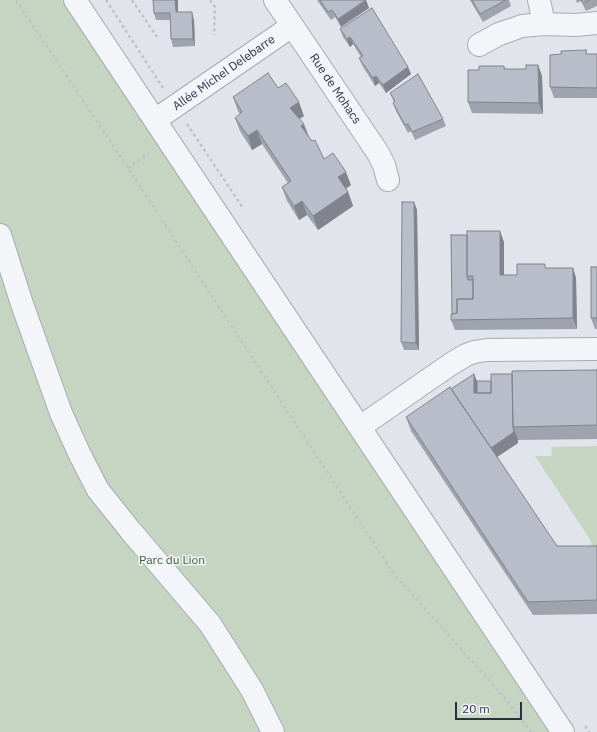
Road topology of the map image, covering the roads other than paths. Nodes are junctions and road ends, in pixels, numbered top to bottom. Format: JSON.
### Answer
{"nodes":[{"id":1,"x":75,"y":0,"type":"edge"},
{"id":2,"x":275,"y":0,"type":"edge"},
{"id":3,"x":540,"y":0,"type":"edge"},
{"id":4,"x":597,"y":23,"type":"edge"},
{"id":5,"x":544,"y":24,"type":"junction"},
{"id":6,"x":292,"y":26,"type":"junction"},
{"id":7,"x":479,"y":45,"type":"dead end"},
{"id":8,"x":155,"y":120,"type":"junction"},
{"id":9,"x":388,"y":180,"type":"dead end"},
{"id":10,"x":0,"y":235,"type":"edge"},
{"id":11,"x":597,"y":349,"type":"edge"},
{"id":12,"x":360,"y":427,"type":"junction"},
{"id":13,"x":273,"y":732,"type":"edge"},
{"id":14,"x":563,"y":732,"type":"edge"}],
"edges":[{"from":1,"to":8,"type":"street"},
{"from":2,"to":6,"type":"street","name":"Rue de Mohacs"},
{"from":3,"to":5,"type":"street"},
{"from":4,"to":5,"type":"street"},
{"from":5,"to":7,"type":"street"},
{"from":6,"to":8,"type":"street","name":"Allée Michel Delebarre"},
{"from":6,"to":9,"type":"street","name":"Rue de Mohacs"},
{"from":8,"to":12,"type":"street"},
{"from":10,"to":13,"type":"street"},
{"from":11,"to":12,"type":"street"},
{"from":12,"to":14,"type":"street"}]}
